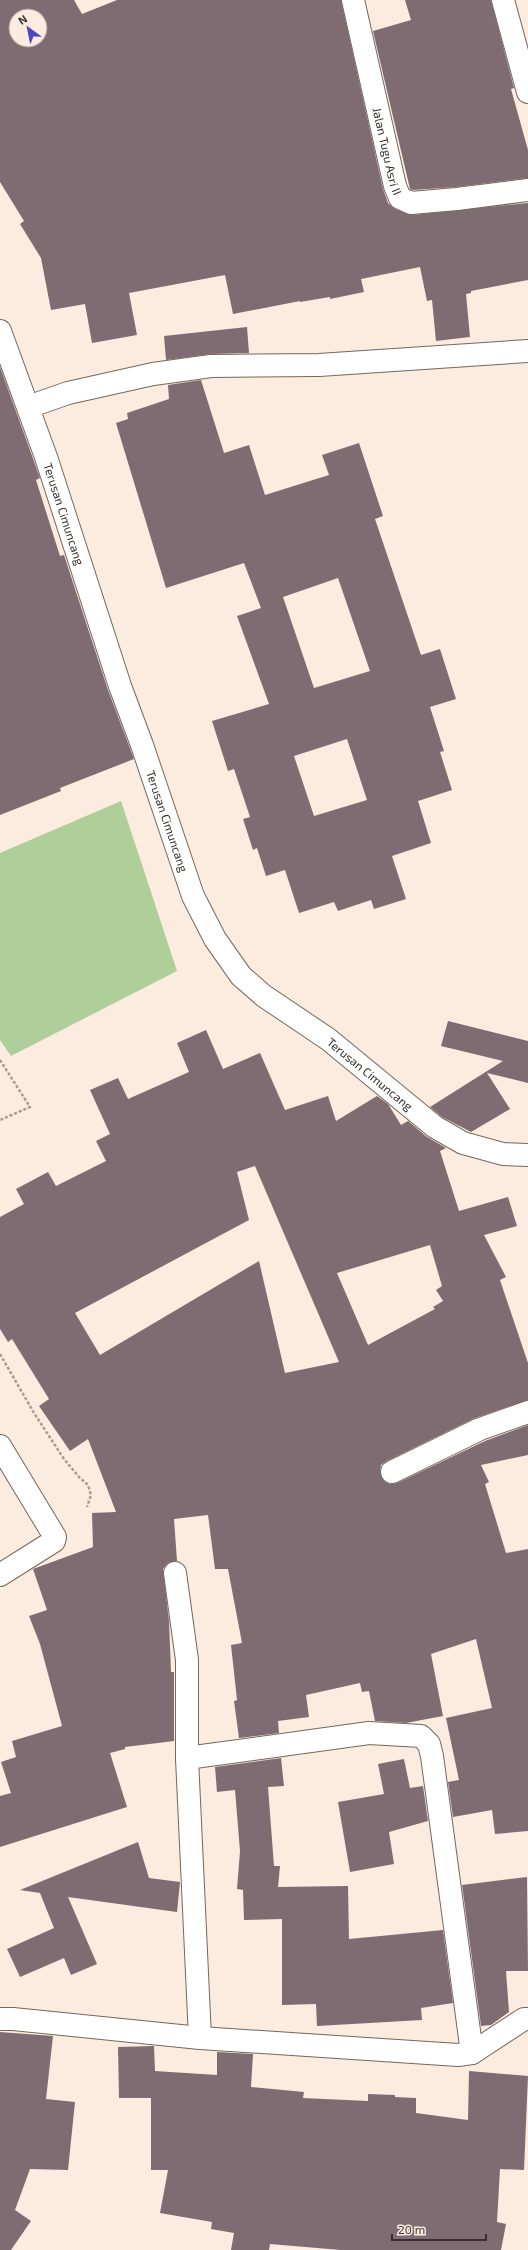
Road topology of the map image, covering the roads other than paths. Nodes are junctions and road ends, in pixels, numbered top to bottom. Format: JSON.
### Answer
{"nodes":[{"id":1,"x":353,"y":0,"type":"edge"},
{"id":2,"x":503,"y":0,"type":"edge"},
{"id":3,"x":528,"y":92,"type":"edge"},
{"id":4,"x":528,"y":190,"type":"edge"},
{"id":5,"x":0,"y":331,"type":"edge"},
{"id":6,"x":528,"y":351,"type":"edge"},
{"id":7,"x":28,"y":407,"type":"junction"},
{"id":8,"x":528,"y":1155,"type":"edge"},
{"id":9,"x":528,"y":1412,"type":"edge"},
{"id":10,"x":0,"y":1446,"type":"edge"},
{"id":11,"x":392,"y":1472,"type":"dead end"},
{"id":12,"x":175,"y":1573,"type":"dead end"},
{"id":13,"x":0,"y":1576,"type":"edge"},
{"id":14,"x":187,"y":1758,"type":"junction"},
{"id":15,"x":0,"y":2019,"type":"edge"},
{"id":16,"x":528,"y":2019,"type":"edge"},
{"id":17,"x":200,"y":2038,"type":"junction"},
{"id":18,"x":472,"y":2053,"type":"junction"}],
"edges":[{"from":1,"to":4,"type":"street","name":"Jalan Tugu Asri II"},
{"from":2,"to":3,"type":"street"},
{"from":5,"to":7,"type":"street","name":"Terusan Cimuncang"},
{"from":6,"to":7,"type":"street"},
{"from":7,"to":8,"type":"street","name":"Terusan Cimuncang"},
{"from":9,"to":11,"type":"street"},
{"from":10,"to":13,"type":"street"},
{"from":12,"to":14,"type":"street"},
{"from":14,"to":17,"type":"street"},
{"from":14,"to":18,"type":"street"},
{"from":15,"to":17,"type":"street"},
{"from":16,"to":18,"type":"street"},
{"from":17,"to":18,"type":"street"}]}
